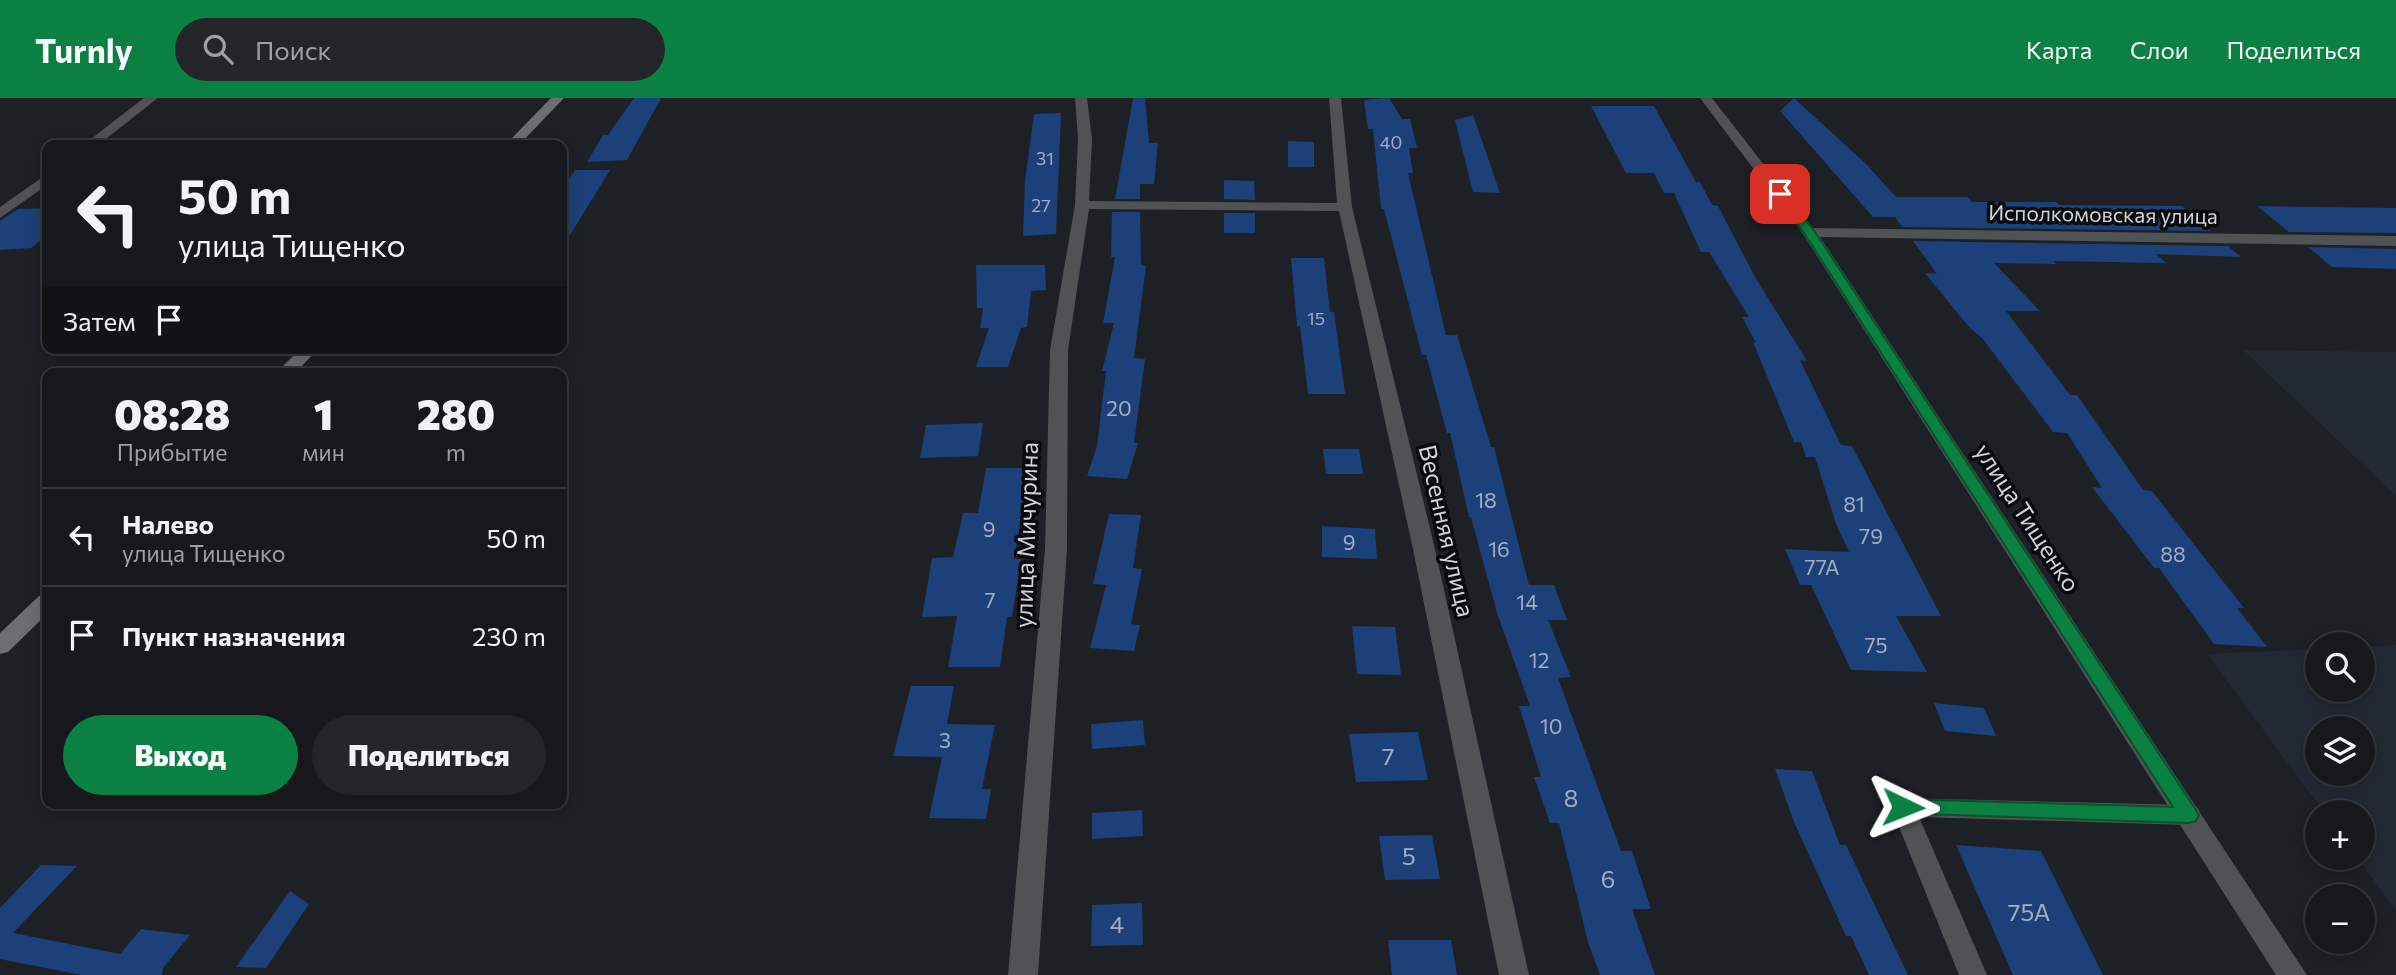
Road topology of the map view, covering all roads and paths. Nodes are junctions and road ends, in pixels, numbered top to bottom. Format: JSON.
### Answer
{"nodes":[{"id":1,"x":152,"y":98,"type":"edge"},
{"id":2,"x":558,"y":98,"type":"edge"},
{"id":3,"x":1081,"y":98,"type":"edge"},
{"id":4,"x":1335,"y":98,"type":"edge"},
{"id":5,"x":1706,"y":98,"type":"edge"},
{"id":6,"x":97,"y":140,"type":"edge"},
{"id":7,"x":517,"y":140,"type":"edge"},
{"id":8,"x":42,"y":182,"type":"edge"},
{"id":9,"x":1082,"y":205,"type":"junction"},
{"id":10,"x":1345,"y":207,"type":"junction"},
{"id":11,"x":0,"y":214,"type":"edge"},
{"id":12,"x":1809,"y":232,"type":"junction"},
{"id":13,"x":2396,"y":242,"type":"edge"},
{"id":14,"x":304,"y":354,"type":"edge"},
{"id":15,"x":290,"y":368,"type":"edge"},
{"id":16,"x":42,"y":606,"type":"edge"},
{"id":17,"x":0,"y":646,"type":"edge"},
{"id":18,"x":2189,"y":815,"type":"junction"},
{"id":19,"x":1024,"y":975,"type":"edge"},
{"id":20,"x":1514,"y":975,"type":"edge"},
{"id":21,"x":1973,"y":975,"type":"edge"},
{"id":22,"x":2292,"y":975,"type":"edge"}],
"edges":[{"from":1,"to":6,"type":"street"},
{"from":2,"to":7,"type":"main road"},
{"from":3,"to":9,"type":"street","name":"улица Мичурина"},
{"from":4,"to":10,"type":"street","name":"Весенняя улица"},
{"from":5,"to":12,"type":"street","name":"улица Тищенко"},
{"from":8,"to":11,"type":"street"},
{"from":9,"to":10,"type":"street"},
{"from":9,"to":19,"type":"street","name":"улица Мичурина"},
{"from":10,"to":20,"type":"street","name":"Весенняя улица"},
{"from":12,"to":13,"type":"street","name":"Исполкомовская улица"},
{"from":12,"to":18,"type":"street","name":"улица Тищенко"},
{"from":14,"to":15,"type":"main road"},
{"from":16,"to":17,"type":"main road"},
{"from":18,"to":21,"type":"lane"},
{"from":18,"to":22,"type":"street","name":"улица Тищенко"}]}
